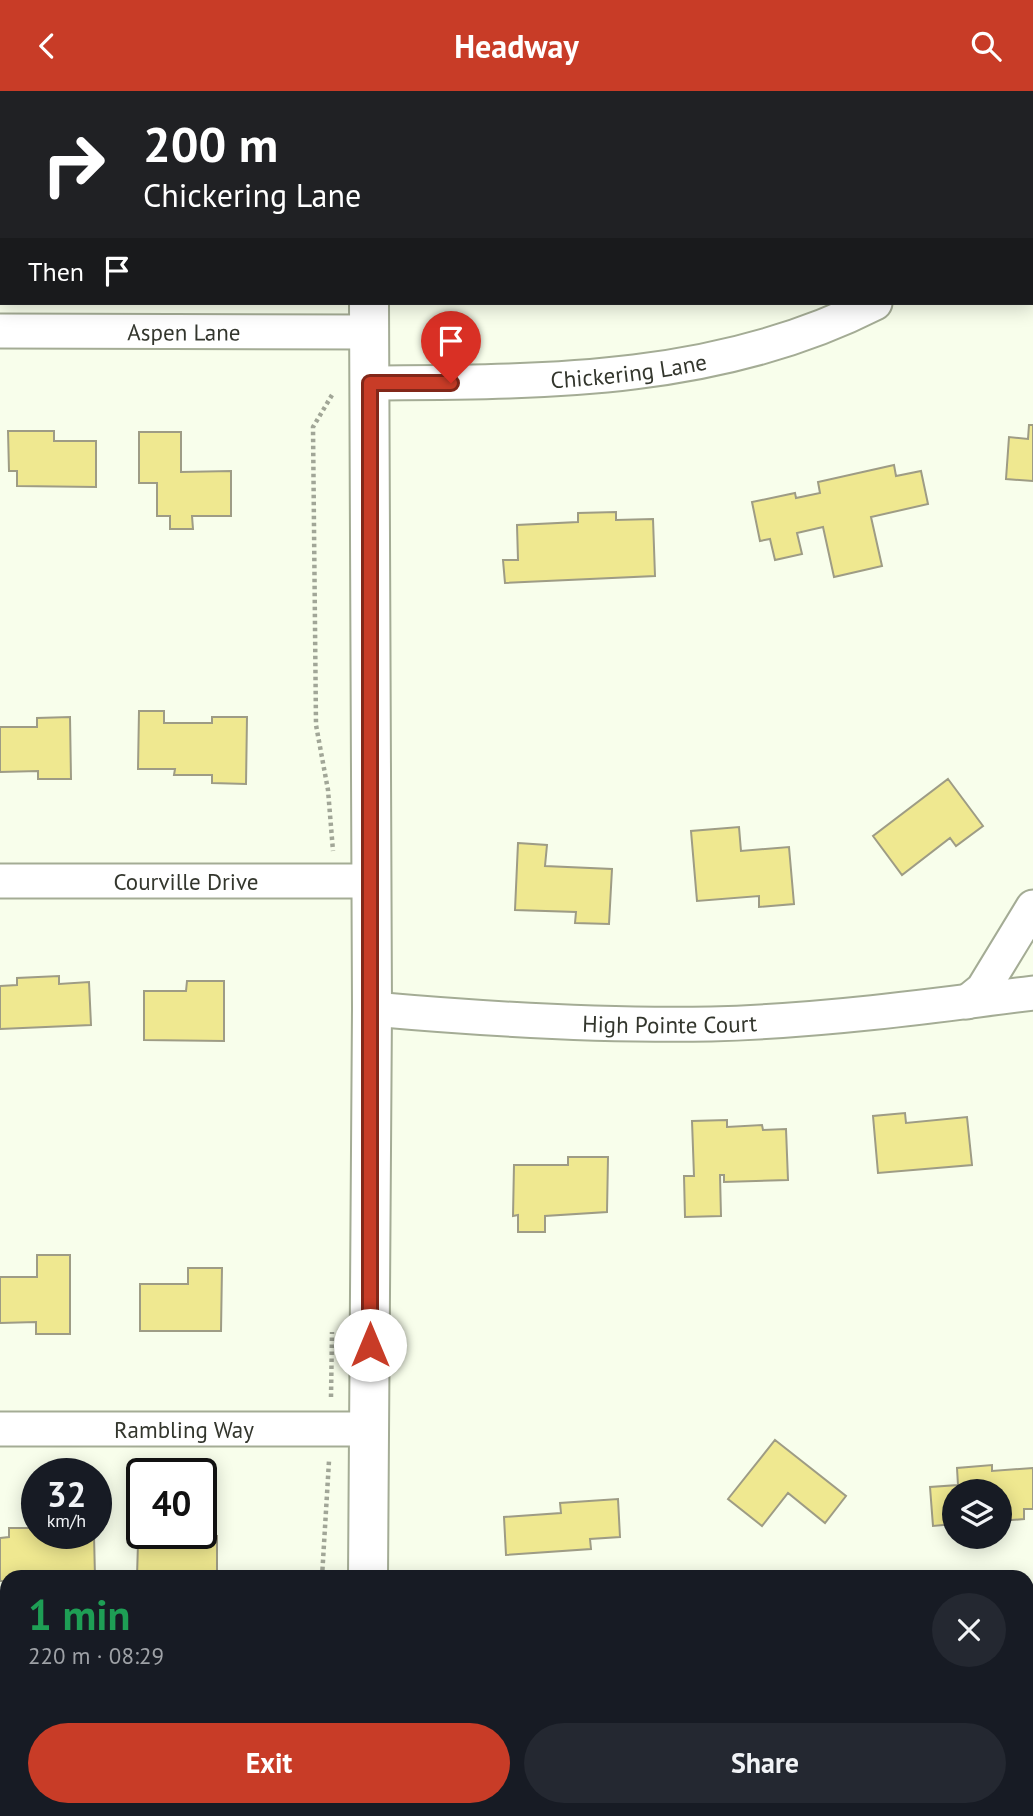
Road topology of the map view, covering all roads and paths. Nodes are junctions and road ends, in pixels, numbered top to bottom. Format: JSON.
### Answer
{"nodes":[{"id":1,"x":871,"y":305,"type":"edge"},
{"id":2,"x":369,"y":317,"type":"edge"},
{"id":3,"x":0,"y":331,"type":"edge"},
{"id":4,"x":332,"y":382,"type":"dead end"},
{"id":5,"x":370,"y":383,"type":"junction"},
{"id":6,"x":333,"y":847,"type":"dead end"},
{"id":7,"x":0,"y":881,"type":"edge"},
{"id":8,"x":370,"y":881,"type":"junction"},
{"id":9,"x":1033,"y":907,"type":"edge"},
{"id":10,"x":1033,"y":993,"type":"edge"},
{"id":11,"x":967,"y":1002,"type":"junction"},
{"id":12,"x":372,"y":1009,"type":"junction"},
{"id":13,"x":0,"y":1429,"type":"edge"},
{"id":14,"x":369,"y":1429,"type":"junction"},
{"id":15,"x":329,"y":1462,"type":"dead end"},
{"id":16,"x":322,"y":1570,"type":"edge"},
{"id":17,"x":368,"y":1570,"type":"edge"}],
"edges":[{"from":1,"to":5,"type":"street","name":"Chickering Lane"},
{"from":2,"to":3,"type":"street","name":"Aspen Lane"},
{"from":2,"to":5,"type":"street"},
{"from":4,"to":6,"type":"path"},
{"from":5,"to":8,"type":"street"},
{"from":7,"to":8,"type":"street","name":"Courville Drive"},
{"from":8,"to":12,"type":"street"},
{"from":9,"to":11,"type":"street"},
{"from":10,"to":11,"type":"street","name":"High Pointe Court"},
{"from":11,"to":12,"type":"street","name":"High Pointe Court"},
{"from":12,"to":14,"type":"street"},
{"from":13,"to":14,"type":"street","name":"Rambling Way"},
{"from":14,"to":17,"type":"street"},
{"from":15,"to":16,"type":"path"}]}
